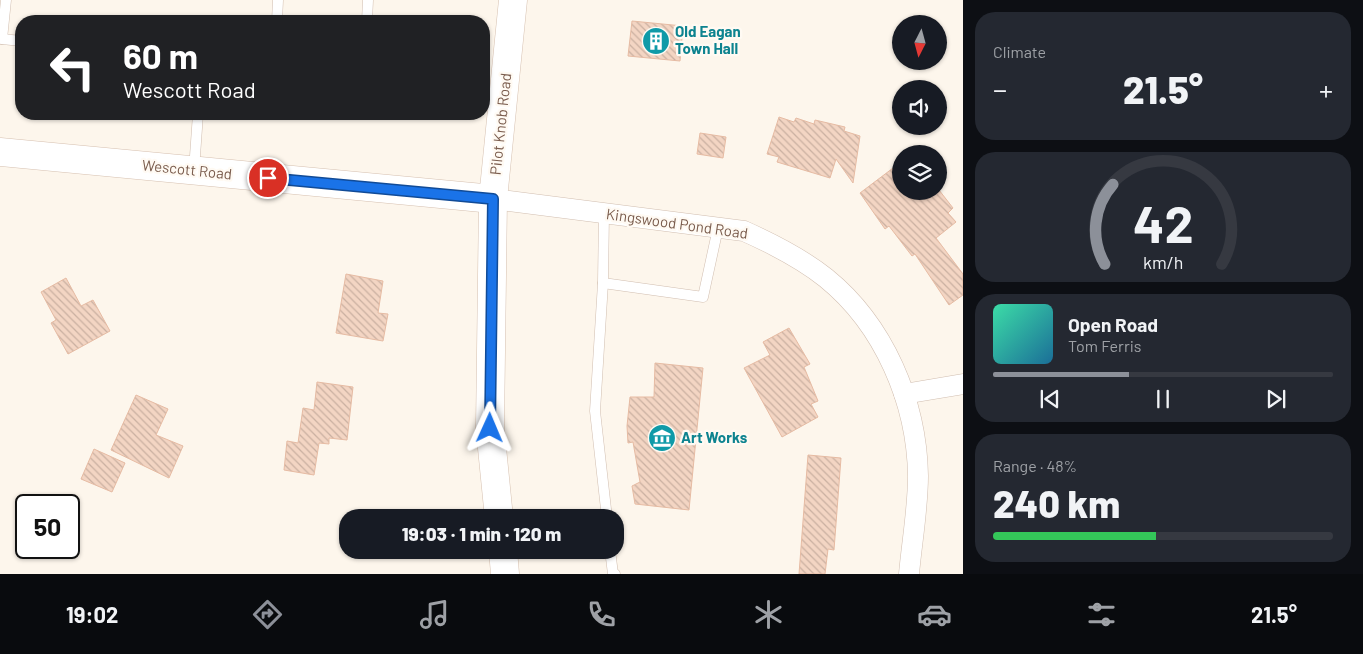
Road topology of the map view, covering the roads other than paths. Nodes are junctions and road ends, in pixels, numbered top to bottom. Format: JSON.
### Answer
{"nodes":[{"id":1,"x":6,"y":0,"type":"edge"},
{"id":2,"x":278,"y":0,"type":"edge"},
{"id":3,"x":368,"y":0,"type":"edge"},
{"id":4,"x":513,"y":0,"type":"edge"},
{"id":5,"x":277,"y":15,"type":"edge"},
{"id":6,"x":367,"y":15,"type":"edge"},
{"id":7,"x":1,"y":38,"type":"edge"},
{"id":8,"x":15,"y":40,"type":"edge"},
{"id":9,"x":198,"y":120,"type":"edge"},
{"id":10,"x":0,"y":152,"type":"edge"},
{"id":11,"x":194,"y":170,"type":"junction"},
{"id":12,"x":493,"y":199,"type":"junction"},
{"id":13,"x":604,"y":213,"type":"junction"},
{"id":14,"x":718,"y":228,"type":"junction"},
{"id":15,"x":603,"y":284,"type":"junction"},
{"id":16,"x":963,"y":384,"type":"edge"},
{"id":17,"x":904,"y":394,"type":"junction"},
{"id":18,"x":498,"y":509,"type":"edge"},
{"id":19,"x":606,"y":509,"type":"edge"},
{"id":20,"x":504,"y":559,"type":"edge"},
{"id":21,"x":611,"y":559,"type":"edge"},
{"id":22,"x":505,"y":574,"type":"edge"},
{"id":23,"x":615,"y":574,"type":"edge"},
{"id":24,"x":909,"y":574,"type":"edge"}],
"edges":[{"from":1,"to":7,"type":"lane"},
{"from":2,"to":5,"type":"lane"},
{"from":3,"to":6,"type":"lane"},
{"from":4,"to":12,"type":"main road","name":"Pilot Knob Road"},
{"from":7,"to":8,"type":"lane"},
{"from":9,"to":11,"type":"lane"},
{"from":10,"to":11,"type":"main road","name":"Wescott Road"},
{"from":11,"to":12,"type":"main road","name":"Wescott Road"},
{"from":12,"to":13,"type":"street","name":"Kingswood Pond Road"},
{"from":12,"to":18,"type":"main road","name":"Pilot Knob Road"},
{"from":13,"to":14,"type":"street","name":"Kingswood Pond Road"},
{"from":13,"to":15,"type":"lane"},
{"from":14,"to":15,"type":"lane"},
{"from":14,"to":17,"type":"street","name":"Kingswood Pond Road"},
{"from":15,"to":19,"type":"lane"},
{"from":16,"to":17,"type":"street"},
{"from":17,"to":24,"type":"street","name":"Kingswood Pond Road"},
{"from":20,"to":22,"type":"main road"},
{"from":21,"to":23,"type":"lane"}]}
